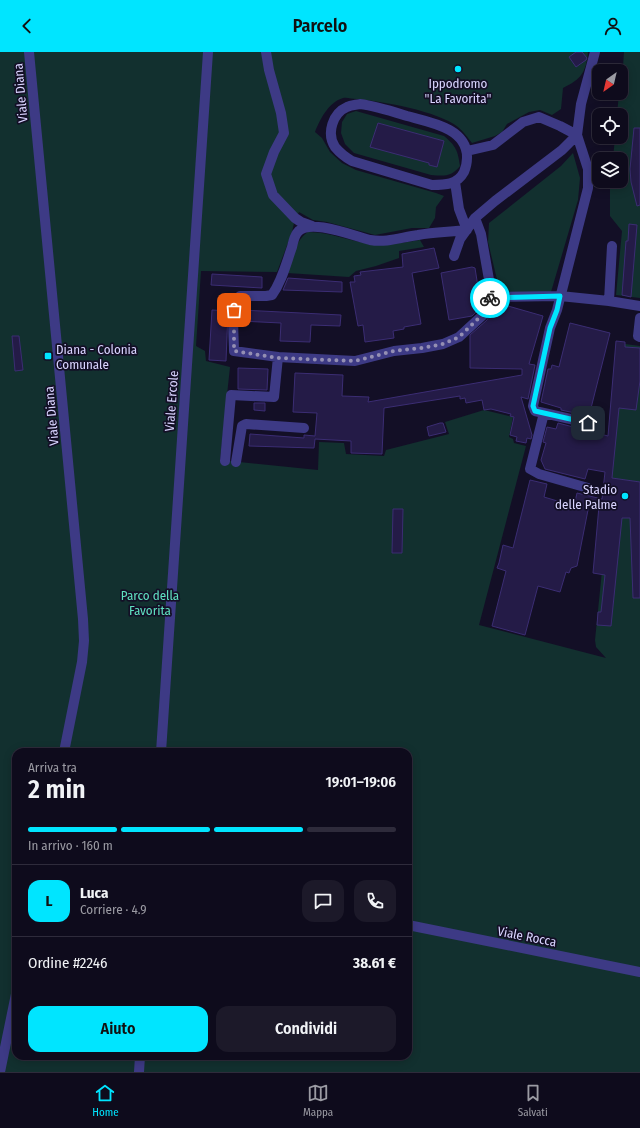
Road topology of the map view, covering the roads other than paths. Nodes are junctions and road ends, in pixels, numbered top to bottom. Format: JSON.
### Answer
{"nodes":[{"id":1,"x":29,"y":52,"type":"edge"},
{"id":2,"x":208,"y":52,"type":"edge"},
{"id":3,"x":266,"y":52,"type":"edge"},
{"id":4,"x":595,"y":52,"type":"edge"},
{"id":5,"x":576,"y":135,"type":"junction"},
{"id":6,"x":467,"y":151,"type":"junction"},
{"id":7,"x":455,"y":182,"type":"junction"},
{"id":8,"x":475,"y":218,"type":"junction"},
{"id":9,"x":312,"y":226,"type":"junction"},
{"id":10,"x":467,"y":230,"type":"junction"},
{"id":11,"x":612,"y":246,"type":"dead end"},
{"id":12,"x":454,"y":256,"type":"dead end"},
{"id":13,"x":560,"y":296,"type":"junction"},
{"id":14,"x":490,"y":297,"type":"junction"},
{"id":15,"x":609,"y":301,"type":"junction"},
{"id":16,"x":640,"y":306,"type":"edge"},
{"id":17,"x":640,"y":318,"type":"edge"},
{"id":18,"x":640,"y":337,"type":"edge"},
{"id":19,"x":278,"y":358,"type":"junction"},
{"id":20,"x":544,"y":413,"type":"junction"},
{"id":21,"x":588,"y":423,"type":"dead end"},
{"id":22,"x":304,"y":428,"type":"dead end"},
{"id":23,"x":225,"y":461,"type":"dead end"},
{"id":24,"x":236,"y":462,"type":"dead end"},
{"id":25,"x":588,"y":488,"type":"dead end"},
{"id":26,"x":65,"y":748,"type":"edge"},
{"id":27,"x":161,"y":748,"type":"edge"},
{"id":28,"x":412,"y":926,"type":"edge"},
{"id":29,"x":640,"y":972,"type":"edge"},
{"id":30,"x":12,"y":1014,"type":"edge"},
{"id":31,"x":140,"y":1060,"type":"edge"},
{"id":32,"x":0,"y":1072,"type":"edge"},
{"id":33,"x":139,"y":1072,"type":"edge"}],
"edges":[{"from":1,"to":26,"type":"street","name":"Viale Diana"},
{"from":2,"to":27,"type":"street","name":"Viale Ercole"},
{"from":3,"to":9,"type":"street"},
{"from":4,"to":5,"type":"street"},
{"from":5,"to":6,"type":"street"},
{"from":5,"to":8,"type":"street"},
{"from":5,"to":13,"type":"street"},
{"from":6,"to":7,"type":"street"},
{"from":6,"to":7,"type":"street"},
{"from":7,"to":10,"type":"street"},
{"from":8,"to":10,"type":"street"},
{"from":8,"to":14,"type":"street"},
{"from":9,"to":10,"type":"street"},
{"from":9,"to":19,"type":"street"},
{"from":10,"to":12,"type":"street"},
{"from":11,"to":15,"type":"street"},
{"from":13,"to":14,"type":"street"},
{"from":13,"to":15,"type":"street"},
{"from":13,"to":20,"type":"street"},
{"from":14,"to":19,"type":"street"},
{"from":15,"to":16,"type":"street"},
{"from":17,"to":18,"type":"street"},
{"from":19,"to":23,"type":"street"},
{"from":20,"to":21,"type":"street"},
{"from":20,"to":25,"type":"street"},
{"from":22,"to":24,"type":"street"},
{"from":28,"to":29,"type":"street","name":"Viale Rocca"},
{"from":30,"to":32,"type":"street"},
{"from":31,"to":33,"type":"street"}]}
